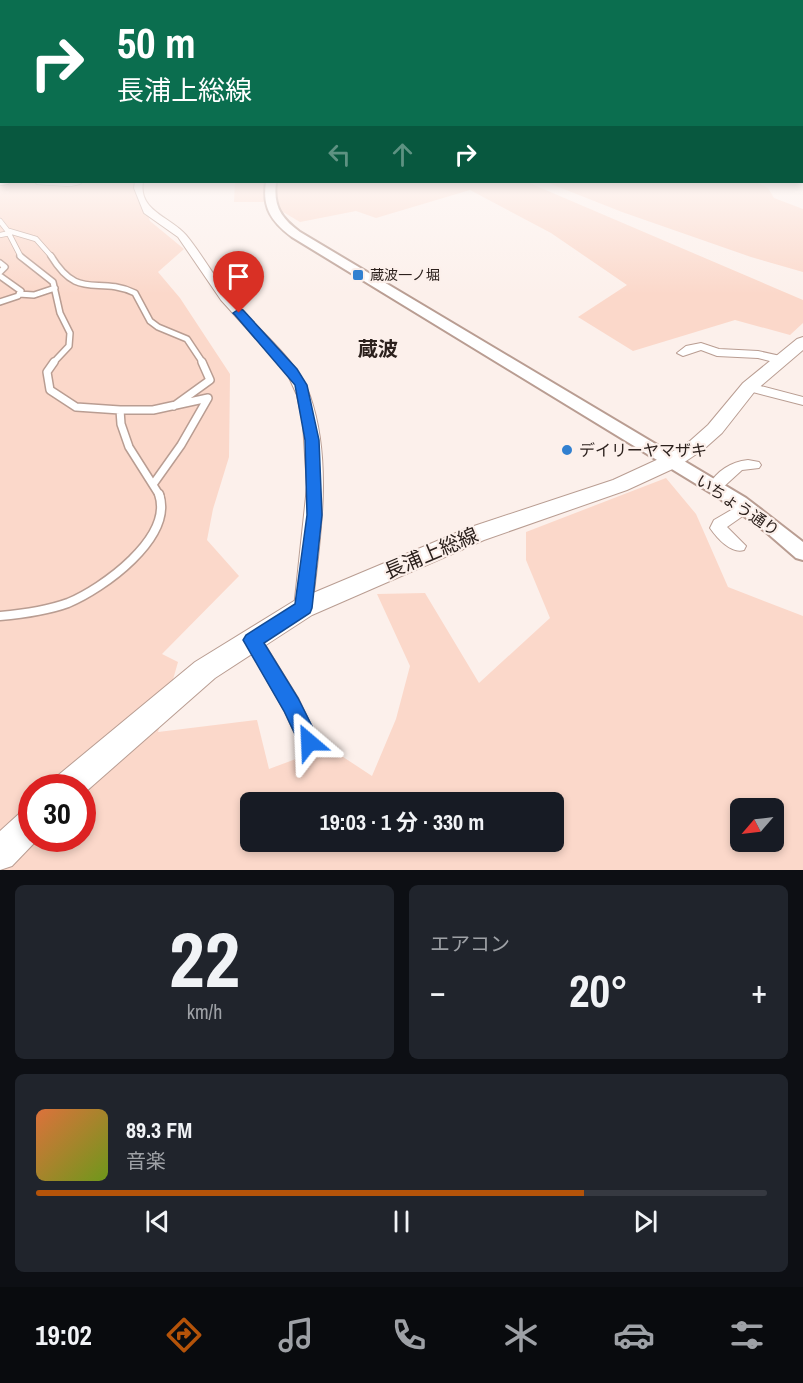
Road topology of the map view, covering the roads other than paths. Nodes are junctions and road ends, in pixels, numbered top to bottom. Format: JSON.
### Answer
{"nodes":[{"id":1,"x":149,"y":213,"type":"edge"},
{"id":2,"x":274,"y":213,"type":"edge"},
{"id":3,"x":0,"y":220,"type":"edge"},
{"id":4,"x":10,"y":232,"type":"junction"},
{"id":5,"x":0,"y":235,"type":"edge"},
{"id":6,"x":0,"y":263,"type":"edge"},
{"id":7,"x":0,"y":274,"type":"edge"},
{"id":8,"x":55,"y":288,"type":"junction"},
{"id":9,"x":19,"y":294,"type":"junction"},
{"id":10,"x":0,"y":302,"type":"edge"},
{"id":11,"x":803,"y":342,"type":"edge"},
{"id":12,"x":683,"y":352,"type":"dead end"},
{"id":13,"x":781,"y":360,"type":"junction"},
{"id":14,"x":749,"y":387,"type":"junction"},
{"id":15,"x":803,"y":401,"type":"edge"},
{"id":16,"x":174,"y":406,"type":"junction"},
{"id":17,"x":120,"y":410,"type":"junction"},
{"id":18,"x":670,"y":462,"type":"junction"},
{"id":19,"x":754,"y":465,"type":"dead end"},
{"id":20,"x":154,"y":483,"type":"junction"},
{"id":21,"x":715,"y":486,"type":"junction"},
{"id":22,"x":745,"y":507,"type":"junction"},
{"id":23,"x":738,"y":546,"type":"dead end"},
{"id":24,"x":803,"y":553,"type":"edge"},
{"id":25,"x":303,"y":608,"type":"junction"},
{"id":26,"x":0,"y":616,"type":"edge"},
{"id":27,"x":252,"y":640,"type":"junction"},
{"id":28,"x":309,"y":742,"type":"dead end"},
{"id":29,"x":83,"y":774,"type":"edge"},
{"id":30,"x":18,"y":837,"type":"edge"},
{"id":31,"x":0,"y":854,"type":"edge"}],
"edges":[{"from":1,"to":25,"type":"street"},
{"from":2,"to":18,"type":"street","name":"いちょう通り"},
{"from":3,"to":4,"type":"lane"},
{"from":4,"to":5,"type":"lane"},
{"from":4,"to":8,"type":"lane"},
{"from":4,"to":16,"type":"lane"},
{"from":6,"to":7,"type":"lane"},
{"from":7,"to":9,"type":"lane"},
{"from":8,"to":9,"type":"lane"},
{"from":8,"to":17,"type":"lane"},
{"from":9,"to":10,"type":"lane"},
{"from":11,"to":13,"type":"main road","name":"長浦上総線"},
{"from":12,"to":13,"type":"street"},
{"from":13,"to":14,"type":"main road","name":"長浦上総線"},
{"from":14,"to":15,"type":"street"},
{"from":14,"to":18,"type":"main road","name":"長浦上総線"},
{"from":16,"to":17,"type":"lane"},
{"from":16,"to":20,"type":"lane"},
{"from":17,"to":20,"type":"lane"},
{"from":18,"to":21,"type":"street","name":"いちょう通り"},
{"from":18,"to":25,"type":"main road","name":"長浦上総線"},
{"from":19,"to":21,"type":"street"},
{"from":20,"to":26,"type":"lane"},
{"from":21,"to":22,"type":"street","name":"いちょう通り"},
{"from":22,"to":23,"type":"street"},
{"from":22,"to":24,"type":"street","name":"いちょう通り"},
{"from":25,"to":27,"type":"main road","name":"長浦上総線"},
{"from":27,"to":28,"type":"street"},
{"from":27,"to":29,"type":"main road","name":"長浦上総線"},
{"from":30,"to":31,"type":"main road"}]}
